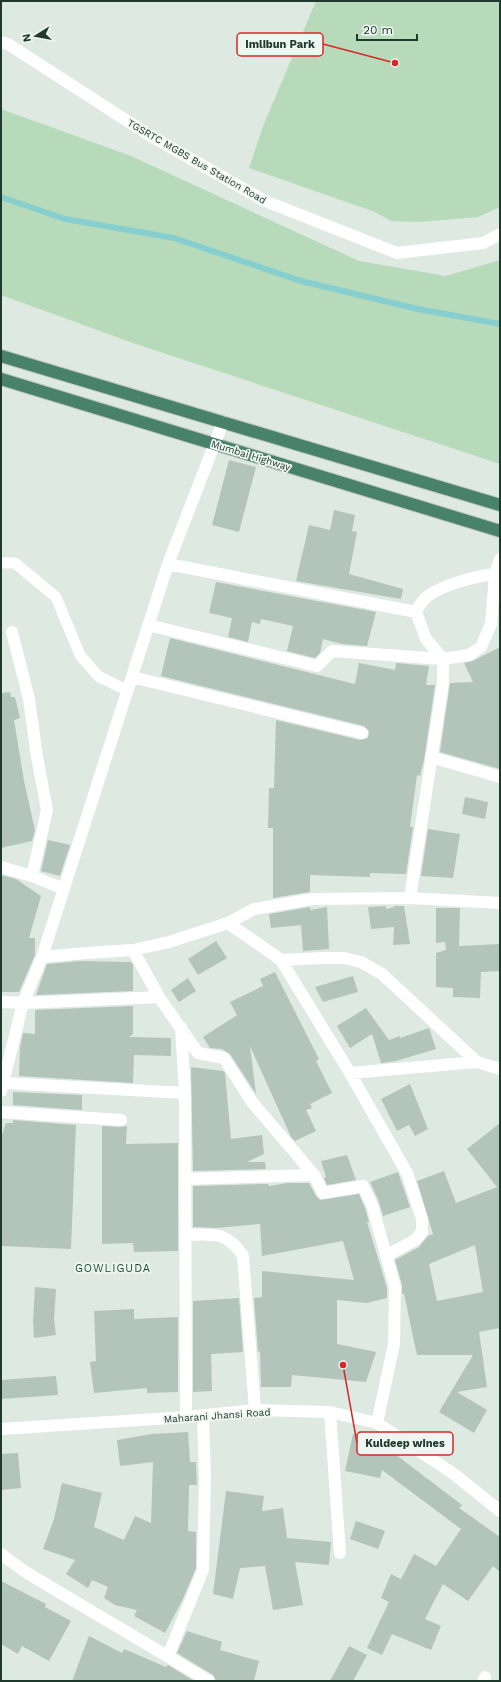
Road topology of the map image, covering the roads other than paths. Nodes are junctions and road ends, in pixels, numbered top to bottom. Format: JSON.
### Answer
{"nodes":[{"id":1,"x":1,"y":42,"type":"edge"},
{"id":2,"x":500,"y":234,"type":"edge"},
{"id":3,"x":1,"y":356,"type":"edge"},
{"id":4,"x":1,"y":379,"type":"edge"},
{"id":5,"x":223,"y":422,"type":"junction"},
{"id":6,"x":215,"y":444,"type":"junction"},
{"id":7,"x":500,"y":505,"type":"edge"},
{"id":8,"x":500,"y":530,"type":"edge"},
{"id":9,"x":500,"y":559,"type":"edge"},
{"id":10,"x":1,"y":563,"type":"edge"},
{"id":11,"x":168,"y":564,"type":"junction"},
{"id":12,"x":495,"y":574,"type":"junction"},
{"id":13,"x":416,"y":612,"type":"junction"},
{"id":14,"x":148,"y":625,"type":"junction"},
{"id":15,"x":495,"y":625,"type":"edge"},
{"id":16,"x":12,"y":632,"type":"dead end"},
{"id":17,"x":443,"y":659,"type":"junction"},
{"id":18,"x":132,"y":677,"type":"junction"},
{"id":19,"x":128,"y":691,"type":"junction"},
{"id":20,"x":362,"y":733,"type":"dead end"},
{"id":21,"x":431,"y":757,"type":"junction"},
{"id":22,"x":500,"y":777,"type":"edge"},
{"id":23,"x":1,"y":868,"type":"edge"},
{"id":24,"x":32,"y":876,"type":"junction"},
{"id":25,"x":64,"y":889,"type":"junction"},
{"id":26,"x":410,"y":898,"type":"junction"},
{"id":27,"x":500,"y":903,"type":"edge"},
{"id":28,"x":228,"y":923,"type":"junction"},
{"id":29,"x":133,"y":950,"type":"junction"},
{"id":30,"x":42,"y":957,"type":"junction"},
{"id":31,"x":280,"y":960,"type":"junction"},
{"id":32,"x":159,"y":997,"type":"junction"},
{"id":33,"x":1,"y":1002,"type":"edge"},
{"id":34,"x":23,"y":1003,"type":"junction"},
{"id":35,"x":181,"y":1026,"type":"junction"},
{"id":36,"x":477,"y":1062,"type":"junction"},
{"id":37,"x":500,"y":1069,"type":"edge"},
{"id":38,"x":350,"y":1073,"type":"junction"},
{"id":39,"x":2,"y":1087,"type":"edge"},
{"id":40,"x":185,"y":1093,"type":"junction"},
{"id":41,"x":1,"y":1112,"type":"edge"},
{"id":42,"x":121,"y":1120,"type":"dead end"},
{"id":43,"x":314,"y":1175,"type":"junction"},
{"id":44,"x":185,"y":1179,"type":"junction"},
{"id":45,"x":186,"y":1235,"type":"junction"},
{"id":46,"x":386,"y":1256,"type":"junction"},
{"id":47,"x":255,"y":1410,"type":"junction"},
{"id":48,"x":330,"y":1412,"type":"junction"},
{"id":49,"x":203,"y":1415,"type":"junction"},
{"id":50,"x":186,"y":1417,"type":"junction"},
{"id":51,"x":377,"y":1423,"type":"junction"},
{"id":52,"x":1,"y":1429,"type":"edge"},
{"id":53,"x":498,"y":1506,"type":"edge"},
{"id":54,"x":340,"y":1553,"type":"dead end"},
{"id":55,"x":1,"y":1554,"type":"edge"},
{"id":56,"x":168,"y":1656,"type":"junction"},
{"id":57,"x":209,"y":1681,"type":"edge"}],
"edges":[{"from":1,"to":2,"type":"street","name":"TGSRTC MGBS Bus Station Road"},
{"from":3,"to":5,"type":"highway"},
{"from":4,"to":6,"type":"highway","name":"Mumbai Highway"},
{"from":5,"to":6,"type":"street"},
{"from":5,"to":7,"type":"highway"},
{"from":6,"to":8,"type":"highway","name":"Mumbai Highway"},
{"from":6,"to":11,"type":"street"},
{"from":9,"to":12,"type":"street"},
{"from":10,"to":19,"type":"lane"},
{"from":11,"to":13,"type":"street"},
{"from":11,"to":14,"type":"street"},
{"from":12,"to":13,"type":"street"},
{"from":12,"to":15,"type":"street"},
{"from":13,"to":17,"type":"street"},
{"from":14,"to":17,"type":"street"},
{"from":14,"to":18,"type":"street"},
{"from":15,"to":17,"type":"street"},
{"from":16,"to":24,"type":"street"},
{"from":17,"to":21,"type":"street"},
{"from":18,"to":19,"type":"street"},
{"from":18,"to":20,"type":"street"},
{"from":19,"to":25,"type":"street"},
{"from":21,"to":22,"type":"street"},
{"from":21,"to":26,"type":"street"},
{"from":23,"to":24,"type":"street"},
{"from":24,"to":25,"type":"street"},
{"from":25,"to":30,"type":"street"},
{"from":26,"to":27,"type":"street"},
{"from":26,"to":28,"type":"street"},
{"from":28,"to":29,"type":"street"},
{"from":28,"to":31,"type":"street"},
{"from":29,"to":30,"type":"street"},
{"from":29,"to":32,"type":"street"},
{"from":30,"to":34,"type":"street"},
{"from":31,"to":36,"type":"street"},
{"from":31,"to":38,"type":"street"},
{"from":32,"to":34,"type":"street"},
{"from":32,"to":35,"type":"street"},
{"from":33,"to":34,"type":"street"},
{"from":34,"to":39,"type":"street"},
{"from":35,"to":40,"type":"street"},
{"from":35,"to":43,"type":"street"},
{"from":36,"to":37,"type":"street"},
{"from":36,"to":38,"type":"street"},
{"from":38,"to":46,"type":"street"},
{"from":39,"to":40,"type":"street"},
{"from":40,"to":44,"type":"street"},
{"from":41,"to":42,"type":"street"},
{"from":43,"to":44,"type":"street"},
{"from":43,"to":46,"type":"street"},
{"from":44,"to":45,"type":"street"},
{"from":45,"to":47,"type":"street"},
{"from":45,"to":50,"type":"street"},
{"from":46,"to":51,"type":"street"},
{"from":47,"to":48,"type":"street","name":"Maharani Jhansi Road"},
{"from":47,"to":49,"type":"street","name":"Maharani Jhansi Road"},
{"from":48,"to":51,"type":"street","name":"Maharani Jhansi Road"},
{"from":48,"to":54,"type":"street"},
{"from":49,"to":50,"type":"street","name":"Maharani Jhansi Road"},
{"from":49,"to":56,"type":"street"},
{"from":50,"to":52,"type":"street","name":"Maharani Jhansi Road"},
{"from":51,"to":53,"type":"street","name":"Maharani Jhansi Road"},
{"from":55,"to":56,"type":"street"},
{"from":56,"to":57,"type":"street"}]}
